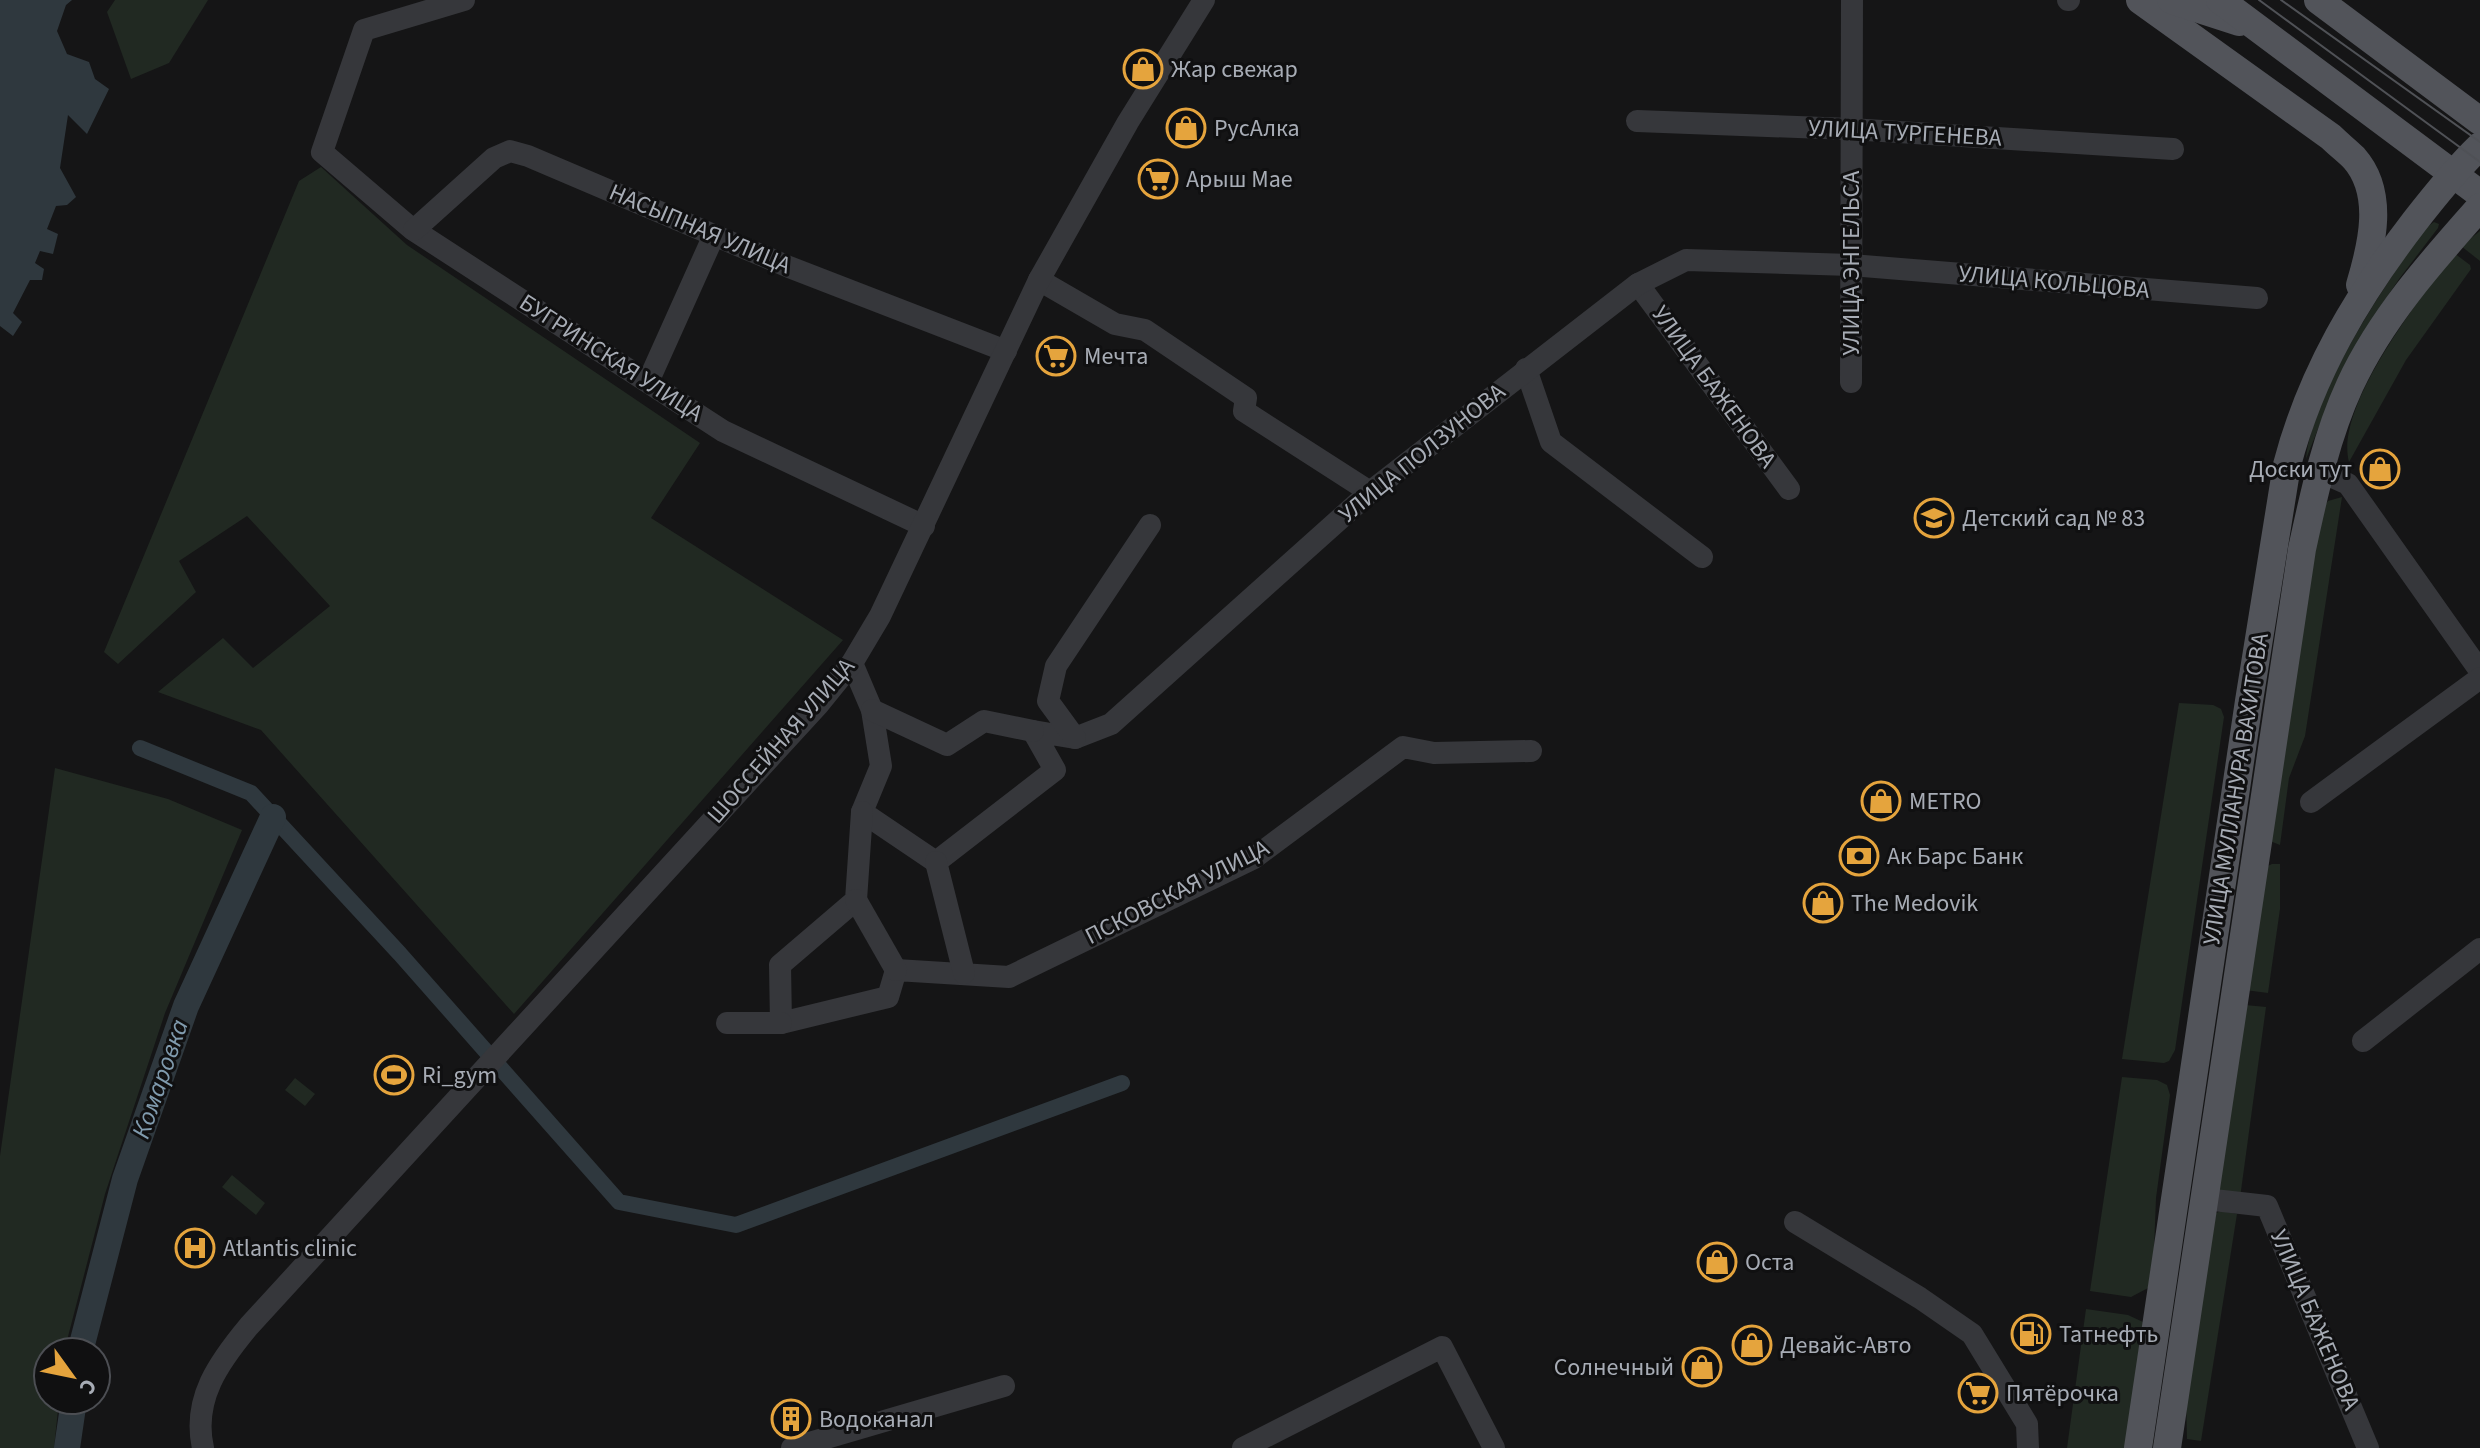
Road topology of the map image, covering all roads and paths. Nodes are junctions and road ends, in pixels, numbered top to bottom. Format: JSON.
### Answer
{"nodes":[{"id":1,"x":464,"y":0,"type":"edge"},
{"id":2,"x":1204,"y":0,"type":"edge"},
{"id":3,"x":1852,"y":0,"type":"edge"},
{"id":4,"x":2140,"y":0,"type":"edge"},
{"id":5,"x":2171,"y":0,"type":"edge"},
{"id":6,"x":2220,"y":0,"type":"edge"},
{"id":7,"x":2318,"y":0,"type":"edge"},
{"id":8,"x":2260,"y":28,"type":"junction"},
{"id":9,"x":1637,"y":121,"type":"dead end"},
{"id":10,"x":2480,"y":121,"type":"edge"},
{"id":11,"x":1850,"y":129,"type":"junction"},
{"id":12,"x":2480,"y":146,"type":"edge"},
{"id":13,"x":2173,"y":149,"type":"dead end"},
{"id":14,"x":2452,"y":173,"type":"junction"},
{"id":15,"x":2480,"y":194,"type":"edge"},
{"id":16,"x":2480,"y":207,"type":"edge"},
{"id":17,"x":414,"y":230,"type":"junction"},
{"id":18,"x":714,"y":235,"type":"junction"},
{"id":19,"x":1851,"y":265,"type":"junction"},
{"id":20,"x":1039,"y":280,"type":"junction"},
{"id":21,"x":1638,"y":284,"type":"junction"},
{"id":22,"x":2257,"y":298,"type":"dead end"},
{"id":23,"x":2354,"y":304,"type":"junction"},
{"id":24,"x":1006,"y":351,"type":"junction"},
{"id":25,"x":1526,"y":369,"type":"junction"},
{"id":26,"x":648,"y":382,"type":"junction"},
{"id":27,"x":1851,"y":382,"type":"dead end"},
{"id":28,"x":2319,"y":471,"type":"junction"},
{"id":29,"x":1789,"y":489,"type":"dead end"},
{"id":30,"x":1370,"y":492,"type":"junction"},
{"id":31,"x":1150,"y":525,"type":"dead end"},
{"id":32,"x":924,"y":526,"type":"junction"},
{"id":33,"x":1702,"y":557,"type":"dead end"},
{"id":34,"x":852,"y":663,"type":"junction"},
{"id":35,"x":2480,"y":671,"type":"edge"},
{"id":36,"x":2480,"y":678,"type":"edge"},
{"id":37,"x":872,"y":710,"type":"junction"},
{"id":38,"x":1033,"y":731,"type":"junction"},
{"id":39,"x":1075,"y":738,"type":"junction"},
{"id":40,"x":1531,"y":751,"type":"dead end"},
{"id":41,"x":2311,"y":802,"type":"dead end"},
{"id":42,"x":862,"y":812,"type":"junction"},
{"id":43,"x":936,"y":862,"type":"junction"},
{"id":44,"x":856,"y":900,"type":"junction"},
{"id":45,"x":2480,"y":949,"type":"edge"},
{"id":46,"x":896,"y":970,"type":"junction"},
{"id":47,"x":964,"y":973,"type":"junction"},
{"id":48,"x":727,"y":1023,"type":"dead end"},
{"id":49,"x":781,"y":1023,"type":"junction"},
{"id":50,"x":2363,"y":1041,"type":"dead end"},
{"id":51,"x":2205,"y":1199,"type":"junction"},
{"id":52,"x":1795,"y":1222,"type":"dead end"},
{"id":53,"x":1004,"y":1386,"type":"dead end"},
{"id":54,"x":2028,"y":1447,"type":"edge"},
{"id":55,"x":203,"y":1448,"type":"edge"},
{"id":56,"x":792,"y":1448,"type":"edge"},
{"id":57,"x":1243,"y":1448,"type":"edge"},
{"id":58,"x":1494,"y":1448,"type":"edge"},
{"id":59,"x":2138,"y":1448,"type":"edge"},
{"id":60,"x":2167,"y":1448,"type":"edge"},
{"id":61,"x":2368,"y":1448,"type":"edge"}],
"edges":[{"from":1,"to":17,"type":"street","name":"БУГРИНСКАЯ УЛИЦА"},
{"from":2,"to":20,"type":"street","name":"ШОССЕЙНАЯ УЛИЦА"},
{"from":3,"to":11,"type":"street","name":"УЛИЦА ЭНГЕЛЬСА"},
{"from":4,"to":23,"type":"main road"},
{"from":5,"to":8,"type":"main road"},
{"from":6,"to":8,"type":"main road"},
{"from":7,"to":10,"type":"main road"},
{"from":8,"to":14,"type":"main road"},
{"from":9,"to":11,"type":"street","name":"УЛИЦА ТУРГЕНЕВА"},
{"from":11,"to":13,"type":"street","name":"УЛИЦА ТУРГЕНЕВА"},
{"from":11,"to":19,"type":"street","name":"УЛИЦА ЭНГЕЛЬСА"},
{"from":12,"to":14,"type":"main road","name":"УЛИЦА МУЛЛАНУРА ВАХИТОВА"},
{"from":14,"to":15,"type":"main road"},
{"from":14,"to":23,"type":"main road","name":"УЛИЦА МУЛЛАНУРА ВАХИТОВА"},
{"from":16,"to":28,"type":"main road","name":"УЛИЦА МУЛЛАНУРА ВАХИТОВА"},
{"from":17,"to":18,"type":"street","name":"НАСЫПНАЯ УЛИЦА"},
{"from":17,"to":26,"type":"street","name":"БУГРИНСКАЯ УЛИЦА"},
{"from":18,"to":24,"type":"street","name":"НАСЫПНАЯ УЛИЦА"},
{"from":18,"to":26,"type":"street"},
{"from":19,"to":21,"type":"street","name":"УЛИЦА ПОЛЗУНОВА"},
{"from":19,"to":22,"type":"street","name":"УЛИЦА КОЛЬЦОВА"},
{"from":19,"to":27,"type":"street","name":"УЛИЦА ЭНГЕЛЬСА"},
{"from":20,"to":24,"type":"street","name":"ШОССЕЙНАЯ УЛИЦА"},
{"from":20,"to":30,"type":"street"},
{"from":21,"to":25,"type":"street","name":"УЛИЦА ПОЛЗУНОВА"},
{"from":21,"to":29,"type":"street","name":"УЛИЦА БАЖЕНОВА"},
{"from":23,"to":59,"type":"main road","name":"УЛИЦА МУЛЛАНУРА ВАХИТОВА"},
{"from":24,"to":32,"type":"street","name":"ШОССЕЙНАЯ УЛИЦА"},
{"from":25,"to":30,"type":"street","name":"УЛИЦА ПОЛЗУНОВА"},
{"from":25,"to":33,"type":"street"},
{"from":26,"to":32,"type":"street","name":"БУГРИНСКАЯ УЛИЦА"},
{"from":28,"to":35,"type":"street"},
{"from":28,"to":51,"type":"main road","name":"УЛИЦА МУЛЛАНУРА ВАХИТОВА"},
{"from":30,"to":39,"type":"street","name":"УЛИЦА ПОЛЗУНОВА"},
{"from":31,"to":39,"type":"street"},
{"from":32,"to":34,"type":"street","name":"ШОССЕЙНАЯ УЛИЦА"},
{"from":34,"to":37,"type":"street"},
{"from":34,"to":55,"type":"street","name":"ШОССЕЙНАЯ УЛИЦА"},
{"from":36,"to":41,"type":"street"},
{"from":37,"to":38,"type":"street"},
{"from":37,"to":42,"type":"street"},
{"from":38,"to":39,"type":"street"},
{"from":38,"to":43,"type":"street"},
{"from":40,"to":47,"type":"street","name":"ПСКОВСКАЯ УЛИЦА"},
{"from":42,"to":43,"type":"street"},
{"from":42,"to":44,"type":"street"},
{"from":43,"to":47,"type":"street"},
{"from":44,"to":46,"type":"street"},
{"from":44,"to":49,"type":"street"},
{"from":45,"to":50,"type":"street"},
{"from":46,"to":47,"type":"street","name":"ПСКОВСКАЯ УЛИЦА"},
{"from":46,"to":49,"type":"street"},
{"from":48,"to":49,"type":"street"},
{"from":51,"to":60,"type":"main road","name":"УЛИЦА МУЛЛАНУРА ВАХИТОВА"},
{"from":51,"to":61,"type":"street","name":"УЛИЦА БАЖЕНОВА"},
{"from":52,"to":54,"type":"street"},
{"from":53,"to":56,"type":"street"},
{"from":57,"to":58,"type":"street"}]}
